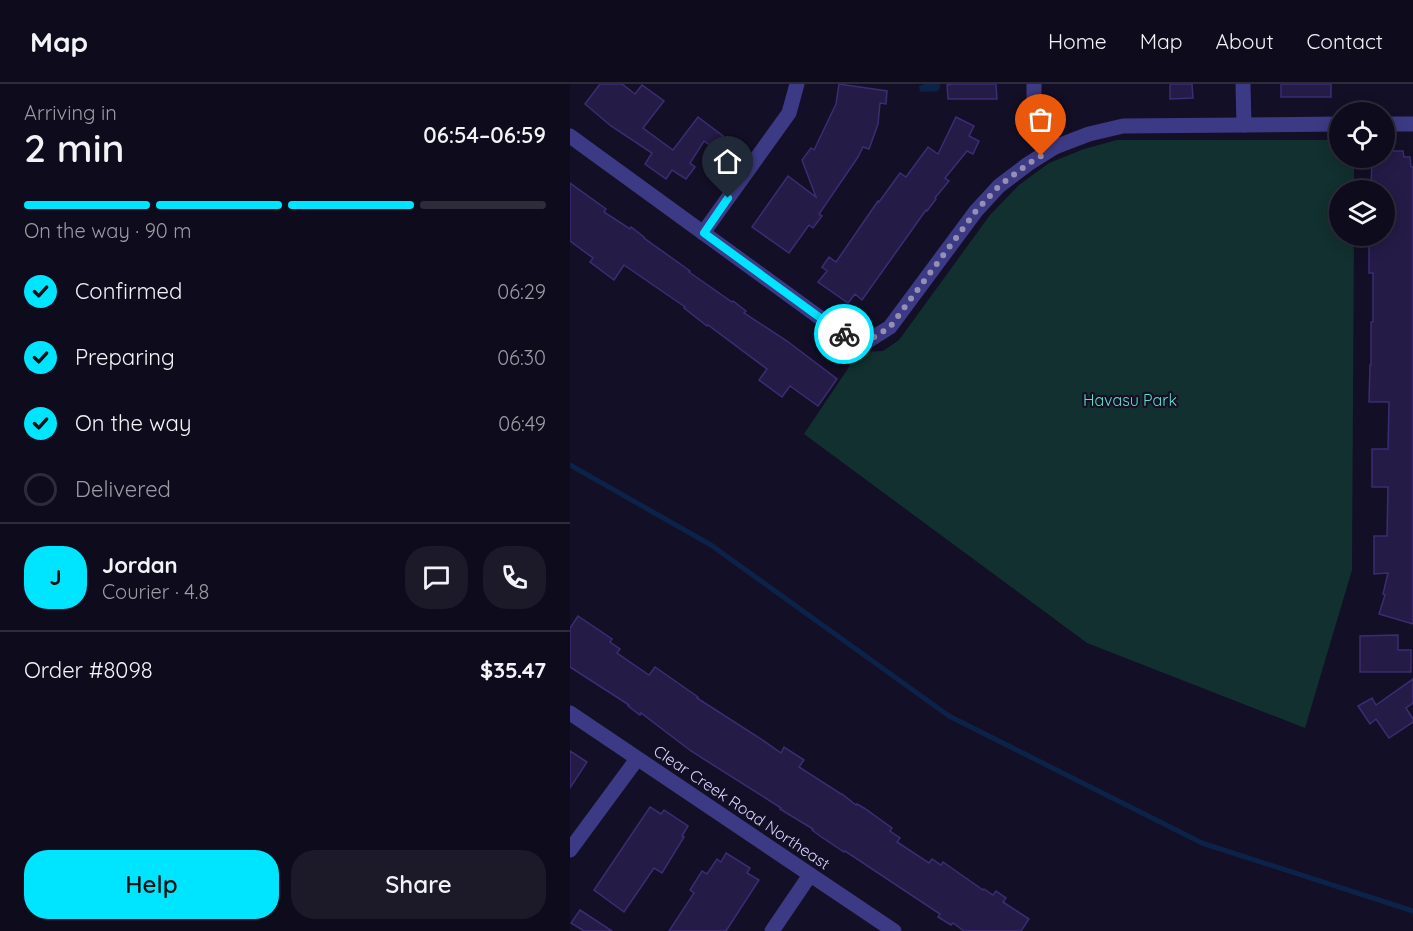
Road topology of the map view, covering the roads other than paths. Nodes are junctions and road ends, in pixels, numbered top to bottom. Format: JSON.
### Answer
{"nodes":[{"id":1,"x":797,"y":84,"type":"edge"},
{"id":2,"x":1034,"y":84,"type":"edge"},
{"id":3,"x":1244,"y":84,"type":"edge"},
{"id":4,"x":1329,"y":124,"type":"edge"},
{"id":5,"x":1395,"y":124,"type":"edge"},
{"id":6,"x":1413,"y":124,"type":"edge"},
{"id":7,"x":1244,"y":125,"type":"junction"},
{"id":8,"x":570,"y":136,"type":"edge"},
{"id":9,"x":1055,"y":147,"type":"junction"},
{"id":10,"x":704,"y":233,"type":"junction"},
{"id":11,"x":570,"y":713,"type":"edge"},
{"id":12,"x":637,"y":759,"type":"junction"},
{"id":13,"x":570,"y":850,"type":"edge"},
{"id":14,"x":810,"y":875,"type":"junction"},
{"id":15,"x":772,"y":931,"type":"edge"},
{"id":16,"x":894,"y":931,"type":"edge"}],
"edges":[{"from":1,"to":10,"type":"street"},
{"from":2,"to":9,"type":"street"},
{"from":3,"to":7,"type":"street"},
{"from":4,"to":7,"type":"street"},
{"from":5,"to":6,"type":"street"},
{"from":7,"to":9,"type":"street"},
{"from":8,"to":10,"type":"street"},
{"from":9,"to":10,"type":"street"},
{"from":11,"to":12,"type":"street","name":"Clear Creek Road Northeast"},
{"from":12,"to":13,"type":"street"},
{"from":12,"to":14,"type":"street","name":"Clear Creek Road Northeast"},
{"from":14,"to":15,"type":"street"},
{"from":14,"to":16,"type":"street","name":"Clear Creek Road Northeast"}]}
